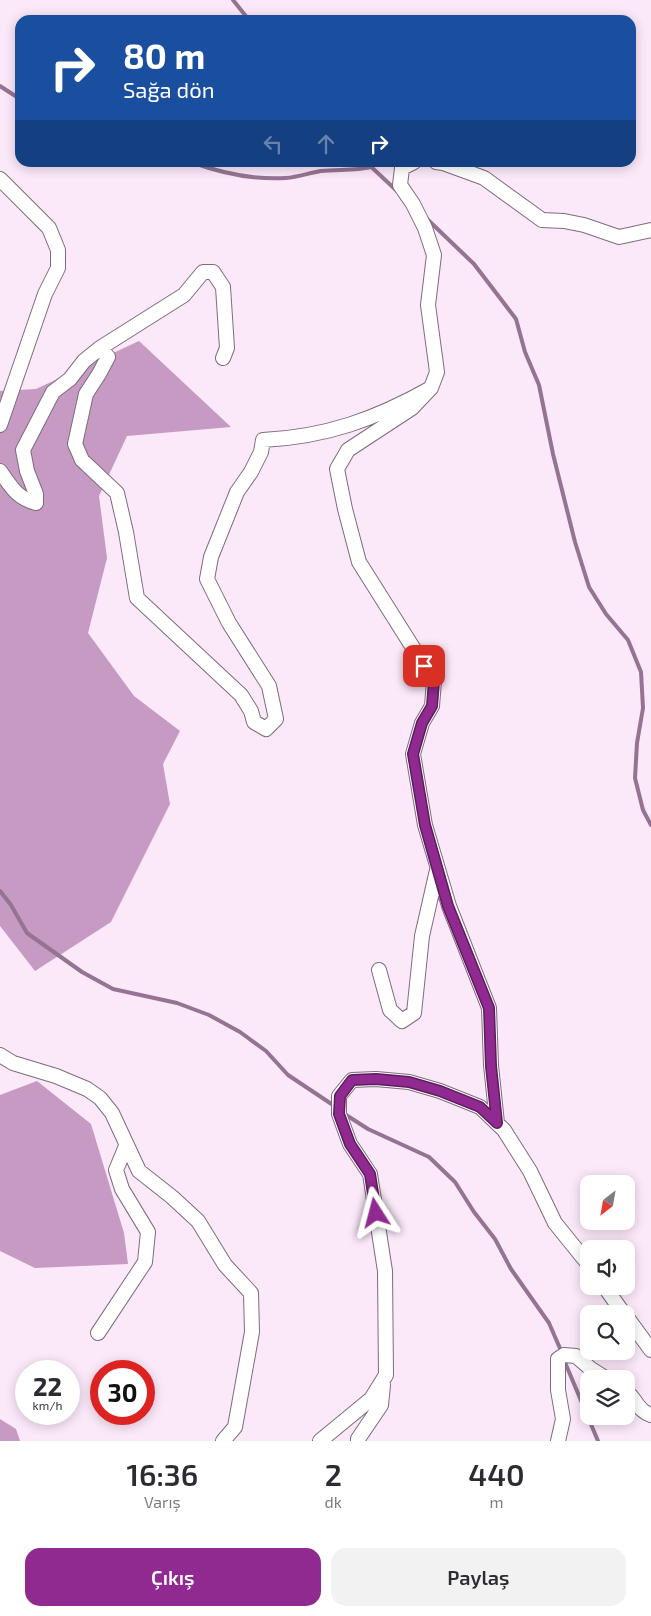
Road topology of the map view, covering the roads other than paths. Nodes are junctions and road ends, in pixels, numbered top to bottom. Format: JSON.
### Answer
{"nodes":[{"id":1,"x":404,"y":167,"type":"edge"},
{"id":2,"x":454,"y":167,"type":"edge"},
{"id":3,"x":0,"y":179,"type":"edge"},
{"id":4,"x":651,"y":230,"type":"edge"},
{"id":5,"x":100,"y":348,"type":"junction"},
{"id":6,"x":223,"y":358,"type":"dead end"},
{"id":7,"x":431,"y":388,"type":"junction"},
{"id":8,"x":0,"y":425,"type":"edge"},
{"id":9,"x":0,"y":471,"type":"edge"},
{"id":10,"x":437,"y":866,"type":"junction"},
{"id":11,"x":380,"y":970,"type":"dead end"},
{"id":12,"x":0,"y":1055,"type":"edge"},
{"id":13,"x":497,"y":1123,"type":"junction"},
{"id":14,"x":126,"y":1146,"type":"junction"},
{"id":15,"x":580,"y":1255,"type":"edge"},
{"id":16,"x":635,"y":1328,"type":"edge"},
{"id":17,"x":98,"y":1333,"type":"dead end"},
{"id":18,"x":651,"y":1350,"type":"edge"},
{"id":19,"x":591,"y":1370,"type":"edge"},
{"id":20,"x":383,"y":1379,"type":"junction"},
{"id":21,"x":635,"y":1401,"type":"edge"},
{"id":22,"x":651,"y":1415,"type":"edge"},
{"id":23,"x":223,"y":1441,"type":"edge"},
{"id":24,"x":320,"y":1441,"type":"edge"},
{"id":25,"x":358,"y":1441,"type":"edge"},
{"id":26,"x":558,"y":1441,"type":"edge"}],
"edges":[{"from":1,"to":7,"type":"street"},
{"from":2,"to":4,"type":"street"},
{"from":3,"to":8,"type":"street"},
{"from":5,"to":6,"type":"street"},
{"from":5,"to":7,"type":"street"},
{"from":5,"to":9,"type":"street"},
{"from":7,"to":10,"type":"street"},
{"from":10,"to":11,"type":"street"},
{"from":10,"to":13,"type":"street"},
{"from":12,"to":14,"type":"street"},
{"from":13,"to":15,"type":"street"},
{"from":13,"to":20,"type":"street"},
{"from":14,"to":17,"type":"street"},
{"from":14,"to":23,"type":"street"},
{"from":16,"to":18,"type":"street"},
{"from":19,"to":26,"type":"street"},
{"from":20,"to":24,"type":"street"},
{"from":20,"to":25,"type":"street"},
{"from":21,"to":22,"type":"street"}]}
